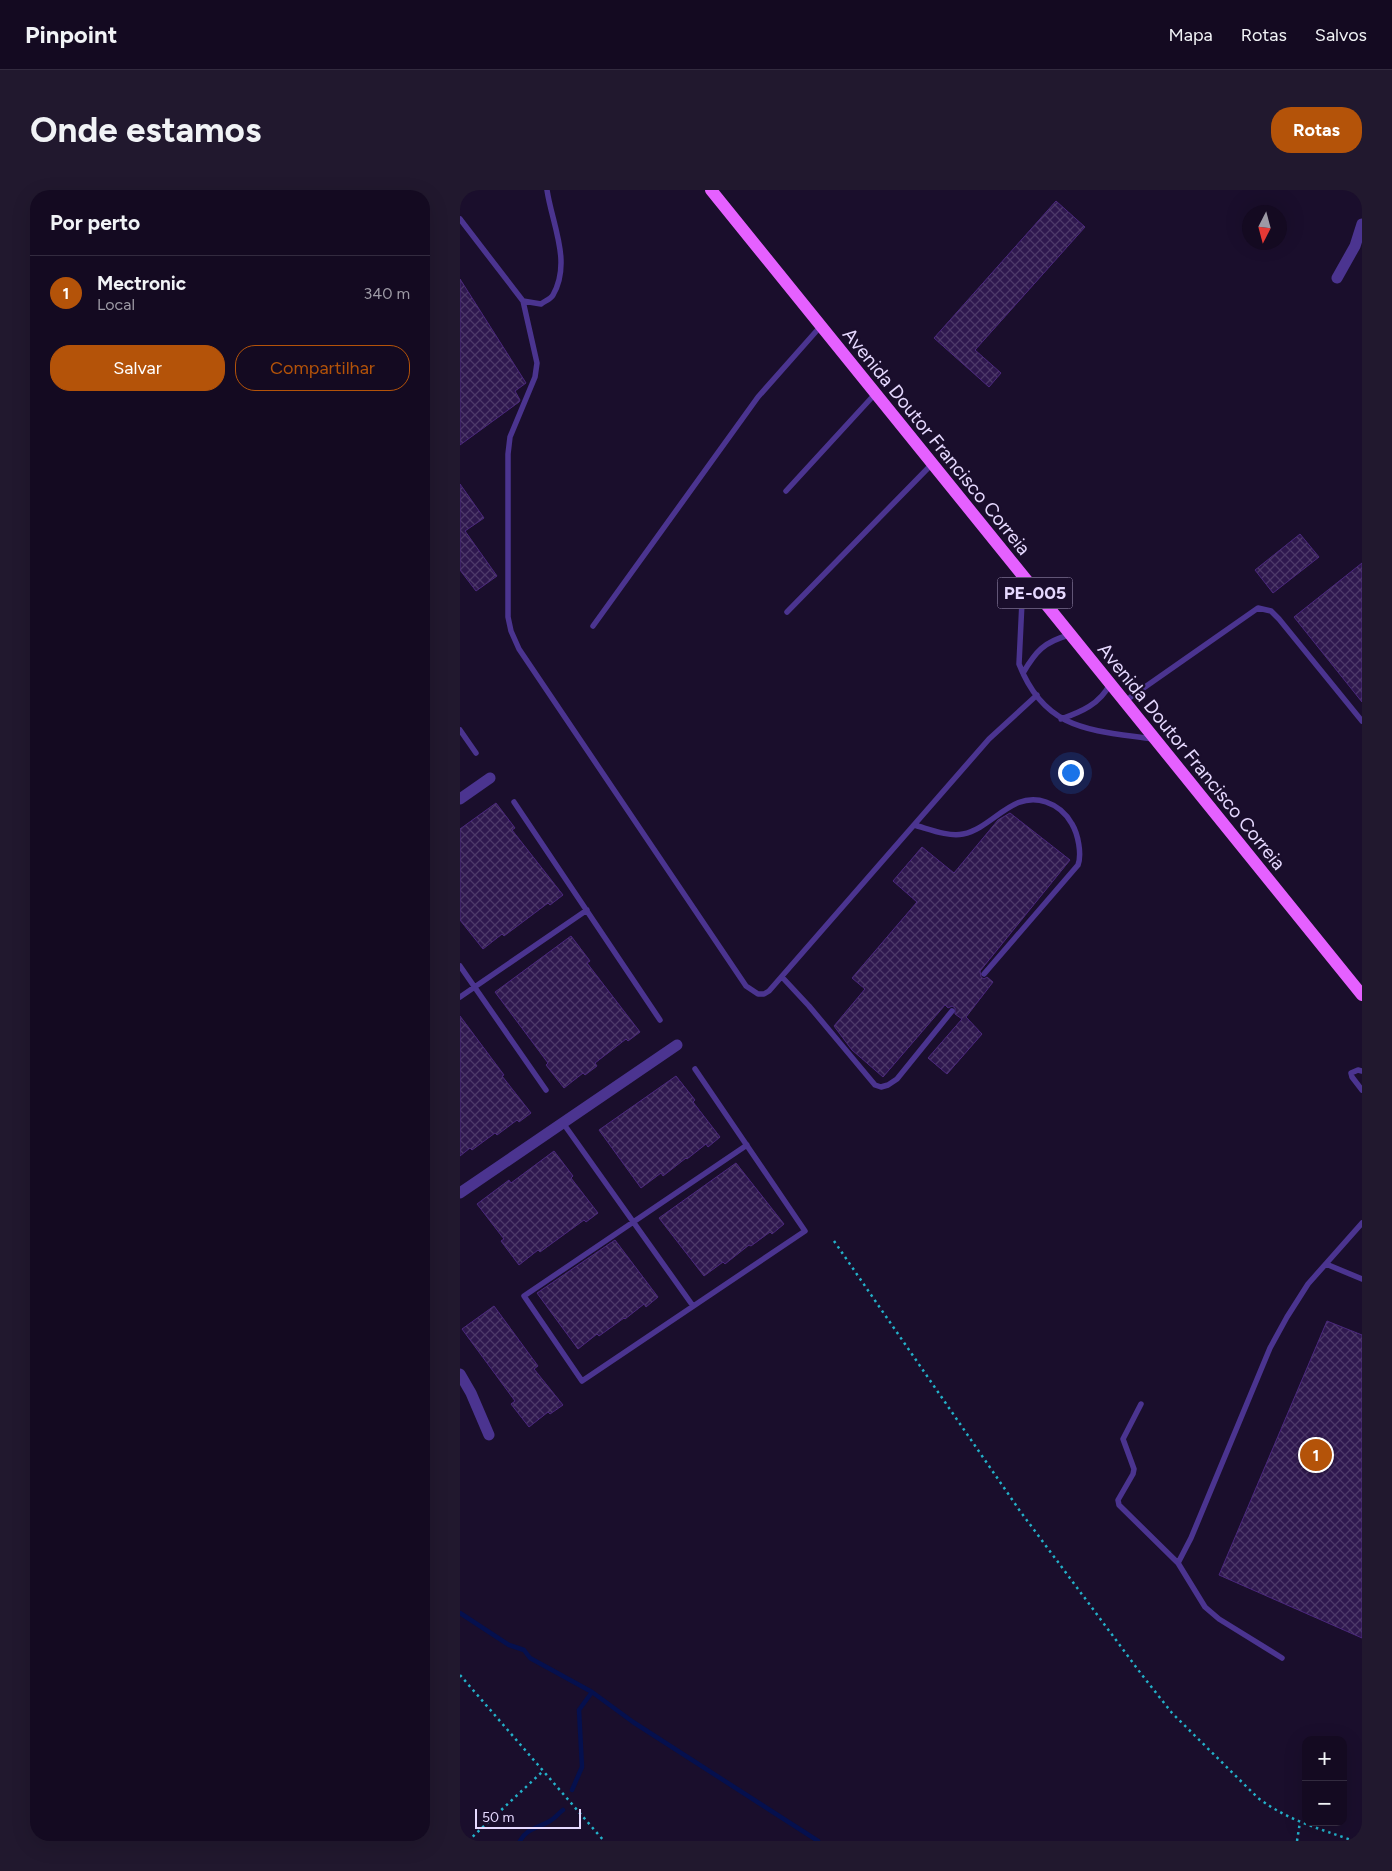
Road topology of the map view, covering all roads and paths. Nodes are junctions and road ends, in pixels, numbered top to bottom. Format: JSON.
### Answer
{"nodes":[{"id":1,"x":547,"y":190,"type":"edge"},
{"id":2,"x":711,"y":190,"type":"edge"},
{"id":3,"x":460,"y":219,"type":"edge"},
{"id":4,"x":1362,"y":224,"type":"edge"},
{"id":5,"x":1337,"y":278,"type":"dead end"},
{"id":6,"x":523,"y":300,"type":"junction"},
{"id":7,"x":820,"y":327,"type":"junction"},
{"id":8,"x":876,"y":394,"type":"junction"},
{"id":9,"x":932,"y":464,"type":"junction"},
{"id":10,"x":786,"y":491,"type":"dead end"},
{"id":11,"x":1024,"y":578,"type":"junction"},
{"id":12,"x":788,"y":612,"type":"dead end"},
{"id":13,"x":593,"y":626,"type":"dead end"},
{"id":14,"x":1070,"y":635,"type":"junction"},
{"id":15,"x":1023,"y":673,"type":"junction"},
{"id":16,"x":1110,"y":684,"type":"junction"},
{"id":17,"x":1037,"y":695,"type":"junction"},
{"id":18,"x":1124,"y":702,"type":"junction"},
{"id":19,"x":1061,"y":718,"type":"junction"},
{"id":20,"x":1362,"y":721,"type":"edge"},
{"id":21,"x":460,"y":730,"type":"edge"},
{"id":22,"x":1154,"y":739,"type":"junction"},
{"id":23,"x":476,"y":753,"type":"dead end"},
{"id":24,"x":490,"y":778,"type":"dead end"},
{"id":25,"x":460,"y":799,"type":"edge"},
{"id":26,"x":514,"y":802,"type":"dead end"},
{"id":27,"x":914,"y":825,"type":"junction"},
{"id":28,"x":587,"y":910,"type":"junction"},
{"id":29,"x":460,"y":966,"type":"edge"},
{"id":30,"x":984,"y":974,"type":"dead end"},
{"id":31,"x":782,"y":977,"type":"junction"},
{"id":32,"x":474,"y":987,"type":"junction"},
{"id":33,"x":1362,"y":995,"type":"edge"},
{"id":34,"x":460,"y":997,"type":"edge"},
{"id":35,"x":952,"y":1011,"type":"dead end"},
{"id":36,"x":660,"y":1020,"type":"dead end"},
{"id":37,"x":676,"y":1045,"type":"dead end"},
{"id":38,"x":694,"y":1068,"type":"dead end"},
{"id":39,"x":1362,"y":1071,"type":"edge"},
{"id":40,"x":546,"y":1090,"type":"dead end"},
{"id":41,"x":1362,"y":1090,"type":"edge"},
{"id":42,"x":563,"y":1123,"type":"junction"},
{"id":43,"x":747,"y":1145,"type":"junction"},
{"id":44,"x":460,"y":1194,"type":"edge"},
{"id":45,"x":634,"y":1222,"type":"junction"},
{"id":46,"x":1362,"y":1223,"type":"edge"},
{"id":47,"x":834,"y":1241,"type":"dead end"},
{"id":48,"x":1326,"y":1264,"type":"junction"},
{"id":49,"x":1362,"y":1279,"type":"edge"},
{"id":50,"x":693,"y":1306,"type":"junction"},
{"id":51,"x":460,"y":1374,"type":"edge"},
{"id":52,"x":1141,"y":1404,"type":"dead end"},
{"id":53,"x":489,"y":1435,"type":"dead end"},
{"id":54,"x":1178,"y":1562,"type":"junction"},
{"id":55,"x":1282,"y":1658,"type":"dead end"},
{"id":56,"x":460,"y":1675,"type":"edge"},
{"id":57,"x":542,"y":1771,"type":"junction"},
{"id":58,"x":1300,"y":1822,"type":"junction"},
{"id":59,"x":468,"y":1841,"type":"edge"},
{"id":60,"x":604,"y":1841,"type":"edge"},
{"id":61,"x":1297,"y":1841,"type":"edge"},
{"id":62,"x":1354,"y":1841,"type":"edge"}],
"edges":[{"from":1,"to":6,"type":"lane"},
{"from":2,"to":7,"type":"main road","name":"Avenida Doutor Francisco Correia","number":"PE-005"},
{"from":3,"to":6,"type":"lane"},
{"from":4,"to":5,"type":"street"},
{"from":6,"to":31,"type":"lane"},
{"from":7,"to":8,"type":"main road","name":"Avenida Doutor Francisco Correia","number":"PE-005"},
{"from":7,"to":13,"type":"lane"},
{"from":8,"to":9,"type":"main road","name":"Avenida Doutor Francisco Correia","number":"PE-005"},
{"from":8,"to":10,"type":"lane"},
{"from":9,"to":11,"type":"main road","name":"Avenida Doutor Francisco Correia","number":"PE-005"},
{"from":9,"to":12,"type":"lane"},
{"from":11,"to":14,"type":"main road","name":"Avenida Doutor Francisco Correia","number":"PE-005"},
{"from":11,"to":15,"type":"lane"},
{"from":14,"to":15,"type":"lane"},
{"from":14,"to":16,"type":"main road","name":"Avenida Doutor Francisco Correia","number":"PE-005"},
{"from":15,"to":17,"type":"lane"},
{"from":16,"to":18,"type":"main road","name":"Avenida Doutor Francisco Correia","number":"PE-005"},
{"from":16,"to":19,"type":"lane"},
{"from":17,"to":19,"type":"lane"},
{"from":17,"to":27,"type":"lane"},
{"from":18,"to":20,"type":"lane"},
{"from":18,"to":22,"type":"main road","name":"Avenida Doutor Francisco Correia","number":"PE-005"},
{"from":19,"to":22,"type":"lane"},
{"from":21,"to":23,"type":"lane"},
{"from":22,"to":33,"type":"main road","name":"Avenida Doutor Francisco Correia","number":"PE-005"},
{"from":24,"to":25,"type":"street"},
{"from":26,"to":28,"type":"lane"},
{"from":27,"to":30,"type":"lane"},
{"from":27,"to":31,"type":"lane"},
{"from":28,"to":32,"type":"lane"},
{"from":28,"to":36,"type":"lane"},
{"from":29,"to":32,"type":"lane"},
{"from":31,"to":35,"type":"lane"},
{"from":32,"to":34,"type":"lane"},
{"from":32,"to":40,"type":"lane"},
{"from":37,"to":42,"type":"street"},
{"from":38,"to":43,"type":"lane"},
{"from":39,"to":41,"type":"lane"},
{"from":42,"to":44,"type":"street"},
{"from":42,"to":45,"type":"lane"},
{"from":43,"to":45,"type":"lane"},
{"from":43,"to":50,"type":"lane"},
{"from":45,"to":50,"type":"lane"},
{"from":45,"to":50,"type":"lane"},
{"from":46,"to":48,"type":"lane"},
{"from":47,"to":58,"type":"path"},
{"from":48,"to":49,"type":"lane"},
{"from":48,"to":54,"type":"lane"},
{"from":51,"to":53,"type":"street"},
{"from":52,"to":54,"type":"lane"},
{"from":54,"to":55,"type":"lane"},
{"from":56,"to":57,"type":"path"},
{"from":57,"to":59,"type":"path"},
{"from":57,"to":60,"type":"path"},
{"from":58,"to":61,"type":"path"},
{"from":58,"to":62,"type":"path"}]}
